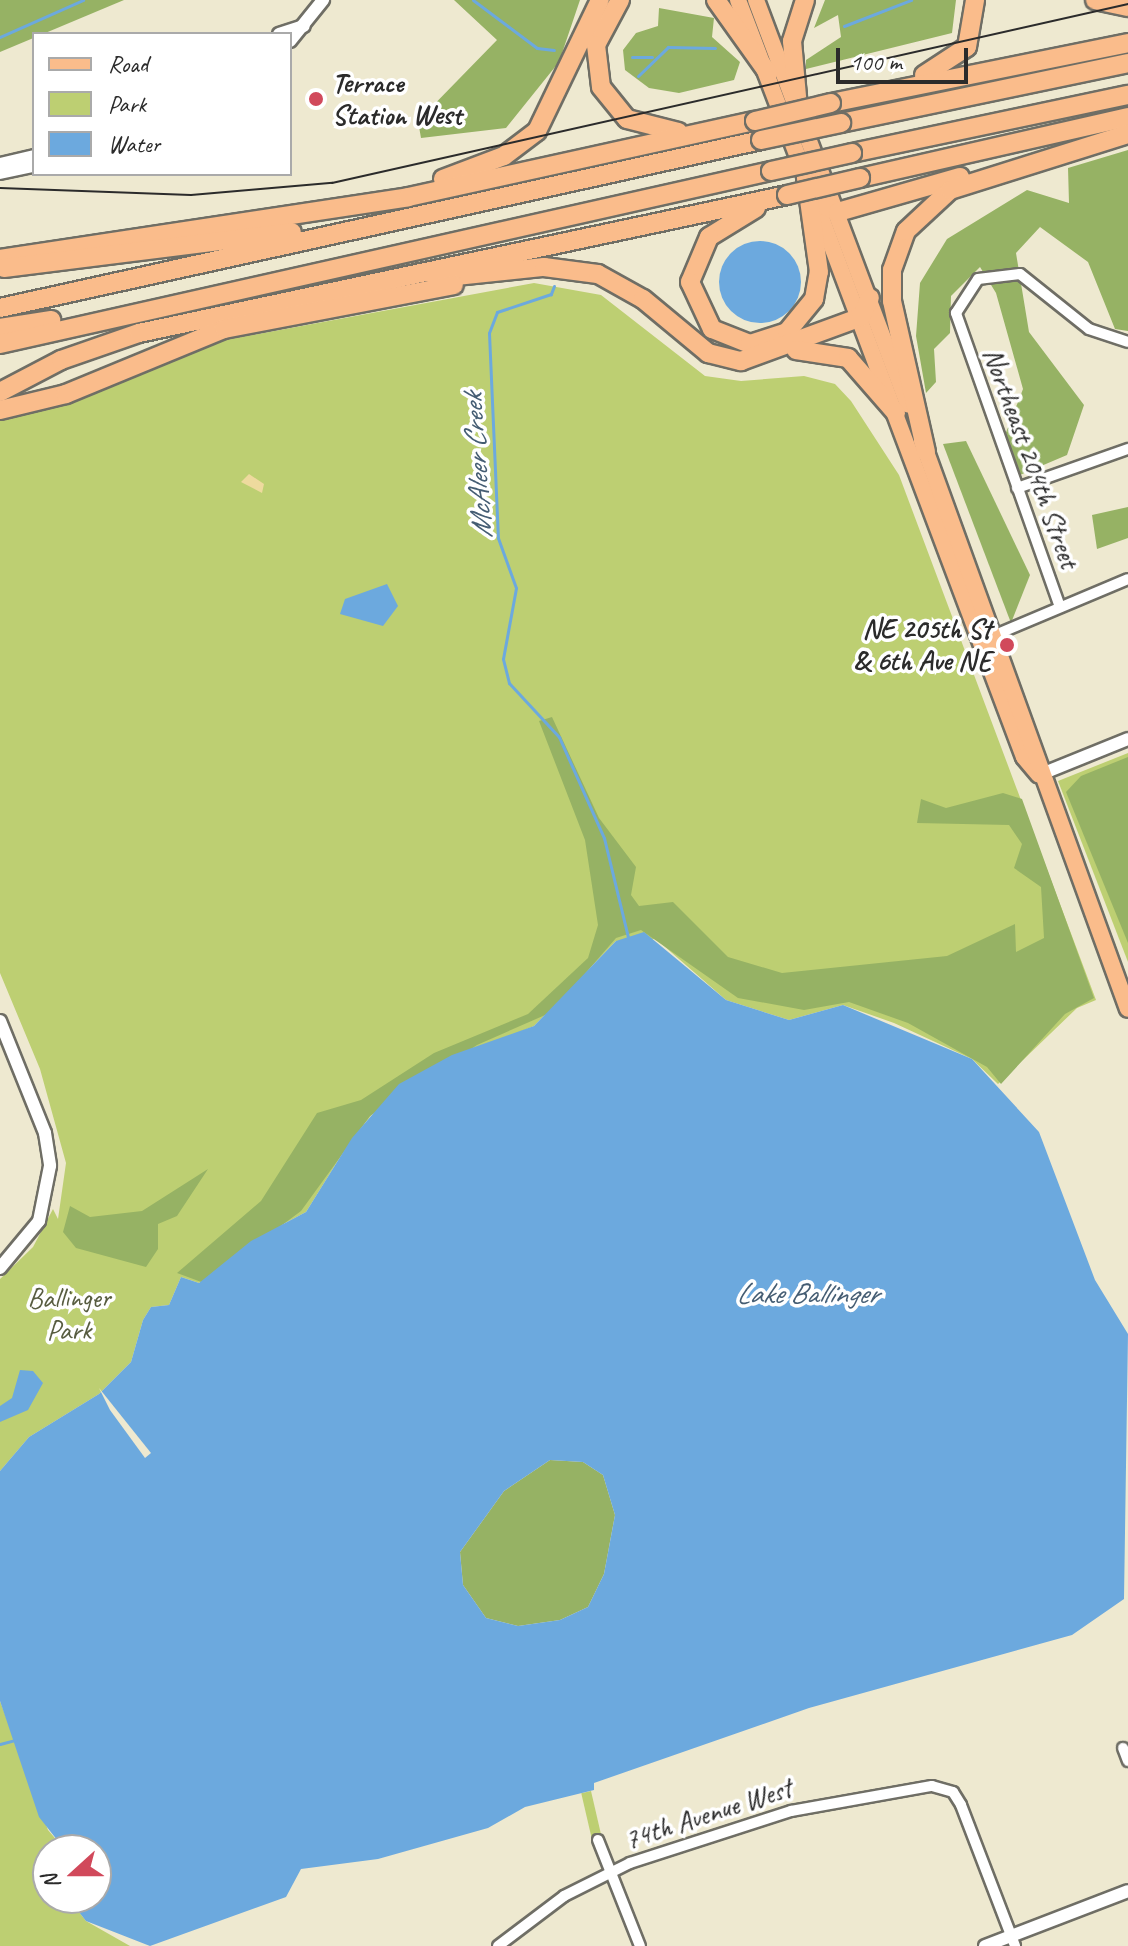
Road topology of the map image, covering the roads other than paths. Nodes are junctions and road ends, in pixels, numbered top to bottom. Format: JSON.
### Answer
{"nodes":[{"id":1,"x":323,"y":0,"type":"edge"},
{"id":2,"x":716,"y":0,"type":"edge"},
{"id":3,"x":738,"y":0,"type":"edge"},
{"id":4,"x":756,"y":0,"type":"edge"},
{"id":5,"x":805,"y":0,"type":"edge"},
{"id":6,"x":975,"y":0,"type":"edge"},
{"id":7,"x":1095,"y":0,"type":"edge"},
{"id":8,"x":614,"y":1,"type":"edge"},
{"id":9,"x":1128,"y":7,"type":"edge"},
{"id":10,"x":304,"y":26,"type":"junction"},
{"id":11,"x":285,"y":32,"type":"edge"},
{"id":12,"x":292,"y":39,"type":"edge"},
{"id":13,"x":1128,"y":43,"type":"edge"},
{"id":14,"x":1128,"y":63,"type":"edge"},
{"id":15,"x":768,"y":73,"type":"junction"},
{"id":16,"x":1128,"y":95,"type":"edge"},
{"id":17,"x":838,"y":101,"type":"junction"},
{"id":18,"x":798,"y":107,"type":"junction"},
{"id":19,"x":1128,"y":117,"type":"edge"},
{"id":20,"x":721,"y":128,"type":"junction"},
{"id":21,"x":1128,"y":134,"type":"edge"},
{"id":22,"x":1051,"y":155,"type":"junction"},
{"id":23,"x":32,"y":156,"type":"edge"},
{"id":24,"x":0,"y":164,"type":"edge"},
{"id":25,"x":32,"y":166,"type":"edge"},
{"id":26,"x":0,"y":173,"type":"edge"},
{"id":27,"x":806,"y":178,"type":"junction"},
{"id":28,"x":787,"y":195,"type":"junction"},
{"id":29,"x":815,"y":201,"type":"junction"},
{"id":30,"x":838,"y":212,"type":"junction"},
{"id":31,"x":285,"y":215,"type":"junction"},
{"id":32,"x":410,"y":217,"type":"junction"},
{"id":33,"x":0,"y":259,"type":"edge"},
{"id":34,"x":544,"y":267,"type":"junction"},
{"id":35,"x":0,"y":268,"type":"edge"},
{"id":36,"x":350,"y":286,"type":"junction"},
{"id":37,"x":870,"y":298,"type":"junction"},
{"id":38,"x":0,"y":308,"type":"edge"},
{"id":39,"x":125,"y":312,"type":"junction"},
{"id":40,"x":861,"y":317,"type":"junction"},
{"id":41,"x":0,"y":328,"type":"edge"},
{"id":42,"x":1128,"y":342,"type":"edge"},
{"id":43,"x":0,"y":344,"type":"edge"},
{"id":44,"x":773,"y":353,"type":"junction"},
{"id":45,"x":0,"y":392,"type":"edge"},
{"id":46,"x":0,"y":410,"type":"edge"},
{"id":47,"x":896,"y":413,"type":"junction"},
{"id":48,"x":1128,"y":449,"type":"edge"},
{"id":49,"x":926,"y":452,"type":"junction"},
{"id":50,"x":1017,"y":488,"type":"junction"},
{"id":51,"x":1128,"y":579,"type":"edge"},
{"id":52,"x":1060,"y":607,"type":"junction"},
{"id":53,"x":972,"y":620,"type":"junction"},
{"id":54,"x":995,"y":635,"type":"junction"},
{"id":55,"x":994,"y":679,"type":"junction"},
{"id":56,"x":1128,"y":739,"type":"edge"},
{"id":57,"x":1039,"y":775,"type":"junction"},
{"id":58,"x":1128,"y":1009,"type":"edge"},
{"id":59,"x":0,"y":1021,"type":"edge"},
{"id":60,"x":0,"y":1268,"type":"edge"},
{"id":61,"x":1123,"y":1748,"type":"dead end"},
{"id":62,"x":1128,"y":1761,"type":"edge"},
{"id":63,"x":598,"y":1840,"type":"dead end"},
{"id":64,"x":608,"y":1874,"type":"junction"},
{"id":65,"x":1128,"y":1891,"type":"edge"},
{"id":66,"x":1014,"y":1941,"type":"edge"},
{"id":67,"x":498,"y":1946,"type":"edge"},
{"id":68,"x":640,"y":1946,"type":"edge"},
{"id":69,"x":985,"y":1946,"type":"edge"}],
"edges":[{"from":1,"to":10,"type":"street"},
{"from":2,"to":15,"type":"highway"},
{"from":3,"to":15,"type":"main road"},
{"from":4,"to":18,"type":"main road"},
{"from":5,"to":18,"type":"highway"},
{"from":6,"to":17,"type":"highway"},
{"from":7,"to":9,"type":"highway"},
{"from":8,"to":20,"type":"highway"},
{"from":8,"to":31,"type":"highway"},
{"from":10,"to":11,"type":"street"},
{"from":10,"to":12,"type":"street"},
{"from":13,"to":17,"type":"highway"},
{"from":14,"to":32,"type":"highway","bridge":true},
{"from":15,"to":27,"type":"main road"},
{"from":16,"to":39,"type":"highway","bridge":true},
{"from":17,"to":20,"type":"highway","bridge":true},
{"from":18,"to":30,"type":"main road"},
{"from":19,"to":28,"type":"highway","bridge":true},
{"from":20,"to":31,"type":"highway"},
{"from":21,"to":22,"type":"highway"},
{"from":22,"to":30,"type":"highway"},
{"from":22,"to":49,"type":"highway"},
{"from":23,"to":24,"type":"street"},
{"from":25,"to":26,"type":"street"},
{"from":27,"to":28,"type":"highway"},
{"from":27,"to":29,"type":"main road"},
{"from":28,"to":36,"type":"highway"},
{"from":29,"to":30,"type":"highway"},
{"from":29,"to":40,"type":"main road"},
{"from":30,"to":37,"type":"main road"},
{"from":31,"to":33,"type":"highway"},
{"from":32,"to":35,"type":"highway"},
{"from":32,"to":38,"type":"highway"},
{"from":34,"to":36,"type":"highway"},
{"from":34,"to":44,"type":"highway"},
{"from":34,"to":46,"type":"highway"},
{"from":36,"to":45,"type":"highway"},
{"from":37,"to":40,"type":"highway"},
{"from":37,"to":49,"type":"main road"},
{"from":39,"to":41,"type":"highway"},
{"from":39,"to":43,"type":"highway"},
{"from":40,"to":44,"type":"highway"},
{"from":40,"to":47,"type":"main road"},
{"from":42,"to":50,"type":"street","name":"Northeast 204th Street"},
{"from":44,"to":47,"type":"highway"},
{"from":47,"to":53,"type":"main road"},
{"from":48,"to":50,"type":"street"},
{"from":49,"to":54,"type":"main road"},
{"from":50,"to":52,"type":"street","name":"Northeast 204th Street"},
{"from":51,"to":52,"type":"street"},
{"from":52,"to":54,"type":"street"},
{"from":53,"to":54,"type":"main road"},
{"from":53,"to":55,"type":"main road"},
{"from":54,"to":55,"type":"main road"},
{"from":54,"to":57,"type":"main road"},
{"from":55,"to":57,"type":"main road"},
{"from":56,"to":57,"type":"street"},
{"from":57,"to":58,"type":"main road"},
{"from":59,"to":60,"type":"street"},
{"from":61,"to":62,"type":"street"},
{"from":63,"to":64,"type":"street"},
{"from":64,"to":66,"type":"street","name":"74th Avenue West"},
{"from":64,"to":67,"type":"street","name":"74th Avenue West"},
{"from":64,"to":68,"type":"street"},
{"from":65,"to":66,"type":"street"},
{"from":66,"to":69,"type":"street"}]}
